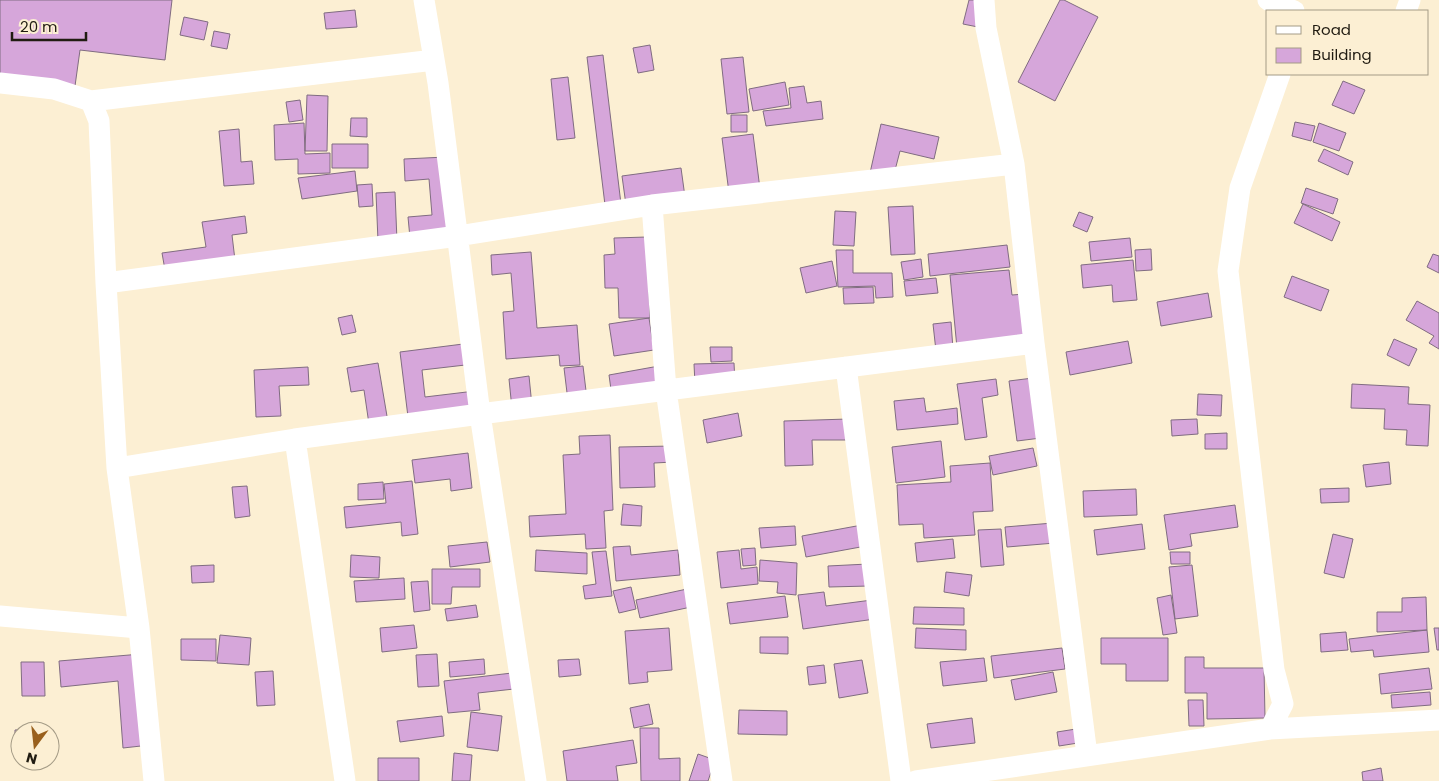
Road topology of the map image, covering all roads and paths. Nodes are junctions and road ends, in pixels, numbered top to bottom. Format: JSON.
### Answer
{"nodes":[{"id":1,"x":424,"y":0,"type":"edge"},
{"id":2,"x":984,"y":0,"type":"edge"},
{"id":3,"x":1268,"y":0,"type":"edge"},
{"id":4,"x":1292,"y":10,"type":"edge"},
{"id":5,"x":434,"y":60,"type":"junction"},
{"id":6,"x":1280,"y":75,"type":"edge"},
{"id":7,"x":0,"y":83,"type":"edge"},
{"id":8,"x":91,"y":101,"type":"junction"},
{"id":9,"x":1014,"y":164,"type":"junction"},
{"id":10,"x":652,"y":205,"type":"junction"},
{"id":11,"x":458,"y":236,"type":"junction"},
{"id":12,"x":106,"y":283,"type":"junction"},
{"id":13,"x":1034,"y":343,"type":"junction"},
{"id":14,"x":846,"y":367,"type":"junction"},
{"id":15,"x":666,"y":390,"type":"junction"},
{"id":16,"x":480,"y":414,"type":"junction"},
{"id":17,"x":295,"y":439,"type":"junction"},
{"id":18,"x":117,"y":468,"type":"junction"},
{"id":19,"x":0,"y":616,"type":"edge"},
{"id":20,"x":138,"y":628,"type":"junction"},
{"id":21,"x":1439,"y":720,"type":"edge"},
{"id":22,"x":1270,"y":729,"type":"junction"},
{"id":23,"x":1087,"y":755,"type":"junction"},
{"id":24,"x":154,"y":781,"type":"edge"},
{"id":25,"x":345,"y":781,"type":"edge"},
{"id":26,"x":536,"y":781,"type":"edge"},
{"id":27,"x":722,"y":781,"type":"edge"},
{"id":28,"x":901,"y":781,"type":"edge"},
{"id":29,"x":916,"y":781,"type":"edge"}],
"edges":[{"from":1,"to":5,"type":"street"},
{"from":2,"to":9,"type":"street"},
{"from":3,"to":4,"type":"street"},
{"from":5,"to":8,"type":"street"},
{"from":5,"to":11,"type":"street"},
{"from":6,"to":22,"type":"street"},
{"from":7,"to":8,"type":"street"},
{"from":8,"to":12,"type":"street"},
{"from":9,"to":10,"type":"street"},
{"from":9,"to":13,"type":"street"},
{"from":10,"to":11,"type":"street"},
{"from":10,"to":15,"type":"street"},
{"from":11,"to":12,"type":"street"},
{"from":11,"to":16,"type":"street"},
{"from":12,"to":18,"type":"street"},
{"from":13,"to":14,"type":"street"},
{"from":13,"to":23,"type":"street"},
{"from":14,"to":15,"type":"street"},
{"from":14,"to":28,"type":"street"},
{"from":15,"to":16,"type":"street"},
{"from":15,"to":27,"type":"street"},
{"from":16,"to":17,"type":"street"},
{"from":16,"to":26,"type":"street"},
{"from":17,"to":18,"type":"street"},
{"from":17,"to":25,"type":"street"},
{"from":18,"to":20,"type":"street"},
{"from":19,"to":20,"type":"street"},
{"from":20,"to":24,"type":"street"},
{"from":21,"to":22,"type":"street"},
{"from":22,"to":23,"type":"street"},
{"from":23,"to":29,"type":"street"}]}
